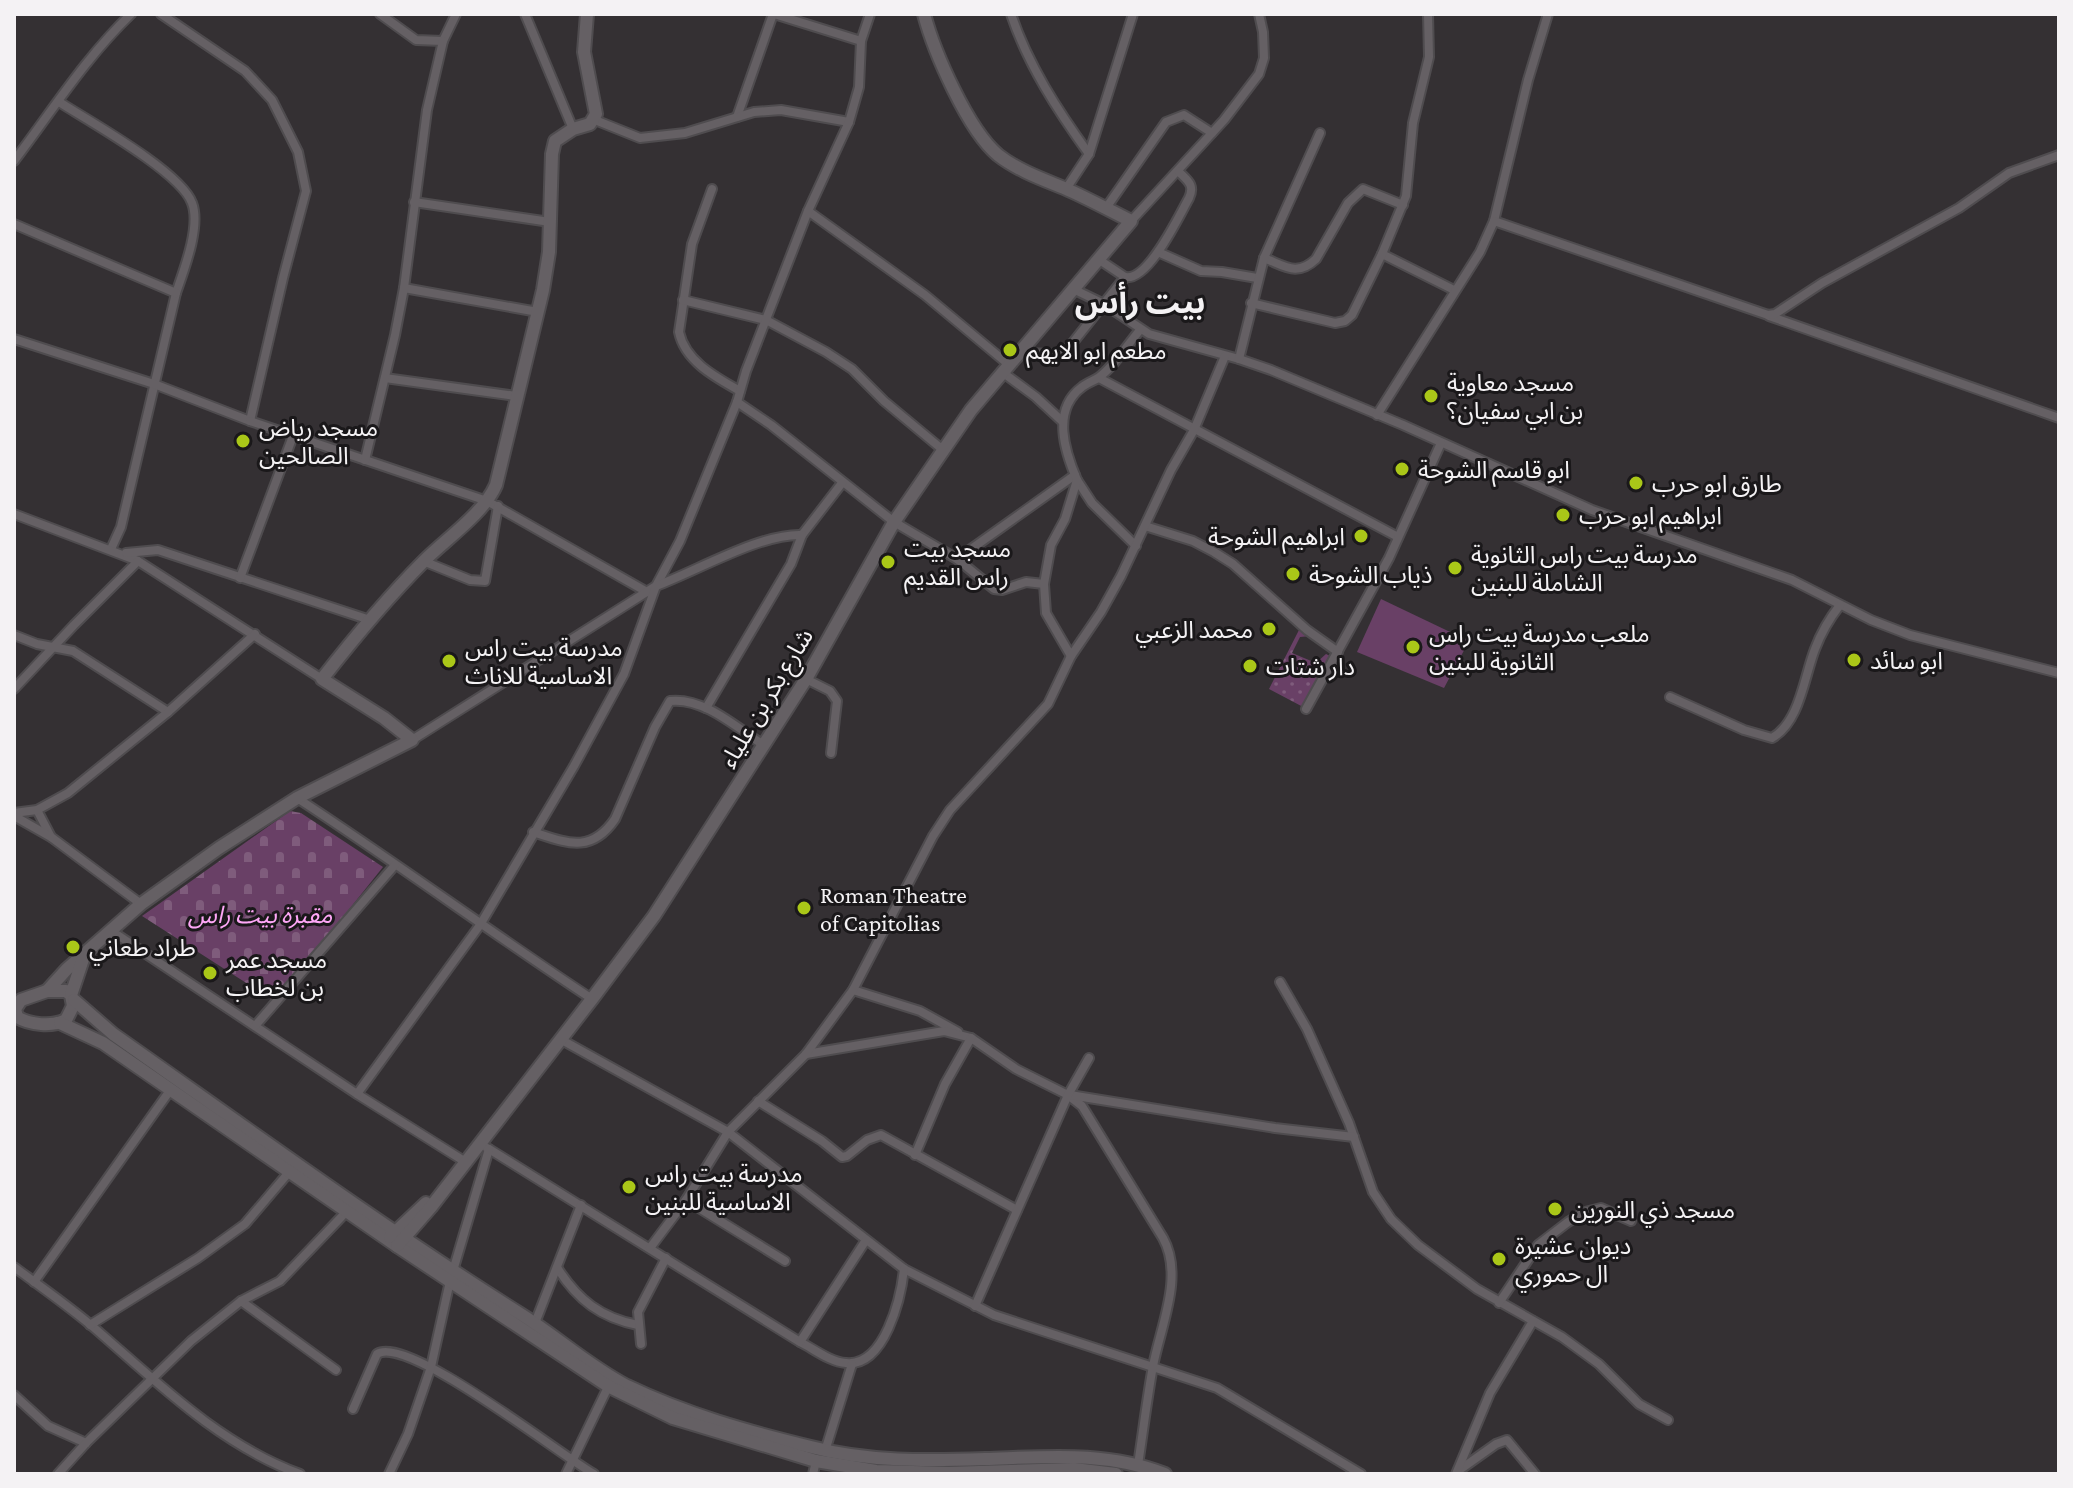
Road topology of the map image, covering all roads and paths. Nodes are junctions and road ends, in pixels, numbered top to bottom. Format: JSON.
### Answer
{"nodes":[{"id":1,"x":131,"y":14,"type":"edge"},
{"id":2,"x":161,"y":14,"type":"edge"},
{"id":3,"x":380,"y":14,"type":"edge"},
{"id":4,"x":456,"y":14,"type":"edge"},
{"id":5,"x":525,"y":14,"type":"edge"},
{"id":6,"x":587,"y":14,"type":"edge"},
{"id":7,"x":773,"y":14,"type":"edge"},
{"id":8,"x":870,"y":14,"type":"edge"},
{"id":9,"x":924,"y":14,"type":"edge"},
{"id":10,"x":1011,"y":14,"type":"edge"},
{"id":11,"x":1133,"y":14,"type":"edge"},
{"id":12,"x":1259,"y":14,"type":"edge"},
{"id":13,"x":1428,"y":14,"type":"edge"},
{"id":14,"x":1548,"y":14,"type":"edge"},
{"id":15,"x":443,"y":41,"type":"junction"},
{"id":16,"x":861,"y":41,"type":"junction"},
{"id":17,"x":59,"y":102,"type":"junction"},
{"id":18,"x":737,"y":117,"type":"junction"},
{"id":19,"x":595,"y":120,"type":"junction"},
{"id":20,"x":849,"y":122,"type":"junction"},
{"id":21,"x":573,"y":129,"type":"junction"},
{"id":22,"x":1212,"y":133,"type":"junction"},
{"id":23,"x":1320,"y":133,"type":"dead end"},
{"id":24,"x":1089,"y":154,"type":"junction"},
{"id":25,"x":2059,"y":155,"type":"edge"},
{"id":26,"x":14,"y":161,"type":"edge"},
{"id":27,"x":1179,"y":172,"type":"junction"},
{"id":28,"x":712,"y":189,"type":"dead end"},
{"id":29,"x":1066,"y":189,"type":"junction"},
{"id":30,"x":414,"y":202,"type":"junction"},
{"id":31,"x":1403,"y":205,"type":"junction"},
{"id":32,"x":1106,"y":208,"type":"junction"},
{"id":33,"x":808,"y":211,"type":"junction"},
{"id":34,"x":1131,"y":221,"type":"junction"},
{"id":35,"x":1494,"y":221,"type":"junction"},
{"id":36,"x":550,"y":222,"type":"junction"},
{"id":37,"x":14,"y":224,"type":"edge"},
{"id":38,"x":1158,"y":252,"type":"junction"},
{"id":39,"x":1382,"y":254,"type":"junction"},
{"id":40,"x":1264,"y":258,"type":"junction"},
{"id":41,"x":1098,"y":259,"type":"junction"},
{"id":42,"x":1125,"y":277,"type":"junction"},
{"id":43,"x":1257,"y":278,"type":"junction"},
{"id":44,"x":404,"y":288,"type":"junction"},
{"id":45,"x":1073,"y":289,"type":"junction"},
{"id":46,"x":1454,"y":290,"type":"junction"},
{"id":47,"x":176,"y":293,"type":"junction"},
{"id":48,"x":683,"y":300,"type":"junction"},
{"id":49,"x":1251,"y":303,"type":"junction"},
{"id":50,"x":1104,"y":304,"type":"junction"},
{"id":51,"x":538,"y":312,"type":"junction"},
{"id":52,"x":1768,"y":315,"type":"junction"},
{"id":53,"x":766,"y":320,"type":"junction"},
{"id":54,"x":1140,"y":330,"type":"junction"},
{"id":55,"x":14,"y":339,"type":"edge"},
{"id":56,"x":1018,"y":353,"type":"junction"},
{"id":57,"x":1225,"y":356,"type":"junction"},
{"id":58,"x":1239,"y":359,"type":"junction"},
{"id":59,"x":1005,"y":368,"type":"junction"},
{"id":60,"x":385,"y":378,"type":"junction"},
{"id":61,"x":1099,"y":378,"type":"junction"},
{"id":62,"x":154,"y":384,"type":"junction"},
{"id":63,"x":740,"y":391,"type":"junction"},
{"id":64,"x":516,"y":396,"type":"junction"},
{"id":65,"x":737,"y":402,"type":"junction"},
{"id":66,"x":1377,"y":415,"type":"junction"},
{"id":67,"x":2059,"y":418,"type":"edge"},
{"id":68,"x":250,"y":421,"type":"junction"},
{"id":69,"x":1063,"y":422,"type":"junction"},
{"id":70,"x":1194,"y":430,"type":"junction"},
{"id":71,"x":293,"y":436,"type":"junction"},
{"id":72,"x":1441,"y":443,"type":"junction"},
{"id":73,"x":943,"y":450,"type":"junction"},
{"id":74,"x":365,"y":460,"type":"junction"},
{"id":75,"x":1076,"y":478,"type":"junction"},
{"id":76,"x":842,"y":483,"type":"junction"},
{"id":77,"x":493,"y":504,"type":"junction"},
{"id":78,"x":14,"y":514,"type":"edge"},
{"id":79,"x":894,"y":522,"type":"junction"},
{"id":80,"x":1145,"y":526,"type":"junction"},
{"id":81,"x":802,"y":535,"type":"junction"},
{"id":82,"x":1398,"y":537,"type":"junction"},
{"id":83,"x":1136,"y":546,"type":"junction"},
{"id":84,"x":111,"y":549,"type":"junction"},
{"id":85,"x":123,"y":554,"type":"junction"},
{"id":86,"x":957,"y":559,"type":"junction"},
{"id":87,"x":138,"y":561,"type":"junction"},
{"id":88,"x":423,"y":561,"type":"junction"},
{"id":89,"x":240,"y":578,"type":"junction"},
{"id":90,"x":1044,"y":584,"type":"junction"},
{"id":91,"x":656,"y":586,"type":"junction"},
{"id":92,"x":647,"y":592,"type":"junction"},
{"id":93,"x":1840,"y":605,"type":"junction"},
{"id":94,"x":370,"y":620,"type":"junction"},
{"id":95,"x":255,"y":634,"type":"junction"},
{"id":96,"x":14,"y":635,"type":"edge"},
{"id":97,"x":54,"y":647,"type":"junction"},
{"id":98,"x":1338,"y":652,"type":"junction"},
{"id":99,"x":1071,"y":656,"type":"junction"},
{"id":100,"x":2059,"y":673,"type":"edge"},
{"id":101,"x":322,"y":679,"type":"junction"},
{"id":102,"x":806,"y":679,"type":"junction"},
{"id":103,"x":14,"y":689,"type":"edge"},
{"id":104,"x":1670,"y":697,"type":"dead end"},
{"id":105,"x":706,"y":708,"type":"junction"},
{"id":106,"x":1306,"y":709,"type":"dead end"},
{"id":107,"x":168,"y":712,"type":"junction"},
{"id":108,"x":412,"y":740,"type":"junction"},
{"id":109,"x":765,"y":746,"type":"junction"},
{"id":110,"x":831,"y":753,"type":"dead end"},
{"id":111,"x":297,"y":798,"type":"junction"},
{"id":112,"x":37,"y":810,"type":"junction"},
{"id":113,"x":14,"y":814,"type":"edge"},
{"id":114,"x":533,"y":832,"type":"junction"},
{"id":115,"x":51,"y":837,"type":"junction"},
{"id":116,"x":395,"y":865,"type":"junction"},
{"id":117,"x":141,"y":904,"type":"junction"},
{"id":118,"x":480,"y":925,"type":"junction"},
{"id":119,"x":109,"y":930,"type":"junction"},
{"id":120,"x":85,"y":954,"type":"junction"},
{"id":121,"x":1280,"y":982,"type":"dead end"},
{"id":122,"x":853,"y":990,"type":"junction"},
{"id":123,"x":47,"y":991,"type":"junction"},
{"id":124,"x":73,"y":998,"type":"junction"},
{"id":125,"x":592,"y":999,"type":"junction"},
{"id":126,"x":17,"y":1014,"type":"edge"},
{"id":127,"x":60,"y":1023,"type":"junction"},
{"id":128,"x":255,"y":1026,"type":"junction"},
{"id":129,"x":966,"y":1036,"type":"junction"},
{"id":130,"x":560,"y":1039,"type":"junction"},
{"id":131,"x":806,"y":1054,"type":"junction"},
{"id":132,"x":1089,"y":1058,"type":"dead end"},
{"id":133,"x":171,"y":1089,"type":"junction"},
{"id":134,"x":357,"y":1094,"type":"junction"},
{"id":135,"x":1068,"y":1095,"type":"junction"},
{"id":136,"x":758,"y":1101,"type":"junction"},
{"id":137,"x":728,"y":1132,"type":"junction"},
{"id":138,"x":1354,"y":1137,"type":"junction"},
{"id":139,"x":484,"y":1146,"type":"junction"},
{"id":140,"x":915,"y":1155,"type":"junction"},
{"id":141,"x":464,"y":1161,"type":"junction"},
{"id":142,"x":290,"y":1171,"type":"junction"},
{"id":143,"x":686,"y":1200,"type":"junction"},
{"id":144,"x":581,"y":1205,"type":"junction"},
{"id":145,"x":348,"y":1210,"type":"junction"},
{"id":146,"x":1017,"y":1210,"type":"junction"},
{"id":147,"x":1631,"y":1221,"type":"dead end"},
{"id":148,"x":395,"y":1239,"type":"junction"},
{"id":149,"x":866,"y":1240,"type":"junction"},
{"id":150,"x":650,"y":1248,"type":"junction"},
{"id":151,"x":666,"y":1258,"type":"junction"},
{"id":152,"x":785,"y":1261,"type":"dead end"},
{"id":153,"x":14,"y":1267,"type":"edge"},
{"id":154,"x":558,"y":1269,"type":"junction"},
{"id":155,"x":904,"y":1269,"type":"junction"},
{"id":156,"x":451,"y":1276,"type":"junction"},
{"id":157,"x":34,"y":1282,"type":"junction"},
{"id":158,"x":241,"y":1301,"type":"junction"},
{"id":159,"x":1499,"y":1303,"type":"junction"},
{"id":160,"x":975,"y":1306,"type":"junction"},
{"id":161,"x":1533,"y":1321,"type":"junction"},
{"id":162,"x":535,"y":1323,"type":"junction"},
{"id":163,"x":90,"y":1325,"type":"junction"},
{"id":164,"x":638,"y":1325,"type":"junction"},
{"id":165,"x":800,"y":1342,"type":"junction"},
{"id":166,"x":641,"y":1344,"type":"dead end"},
{"id":167,"x":852,"y":1364,"type":"junction"},
{"id":168,"x":1153,"y":1365,"type":"junction"},
{"id":169,"x":431,"y":1367,"type":"junction"},
{"id":170,"x":336,"y":1370,"type":"dead end"},
{"id":171,"x":151,"y":1380,"type":"junction"},
{"id":172,"x":611,"y":1382,"type":"junction"},
{"id":173,"x":14,"y":1395,"type":"edge"},
{"id":174,"x":353,"y":1409,"type":"dead end"},
{"id":175,"x":1668,"y":1420,"type":"dead end"},
{"id":176,"x":86,"y":1443,"type":"junction"},
{"id":177,"x":572,"y":1462,"type":"junction"},
{"id":178,"x":818,"y":1462,"type":"edge"},
{"id":179,"x":1138,"y":1465,"type":"junction"},
{"id":180,"x":275,"y":1470,"type":"edge"},
{"id":181,"x":1457,"y":1473,"type":"edge"},
{"id":182,"x":58,"y":1474,"type":"edge"},
{"id":183,"x":300,"y":1474,"type":"edge"},
{"id":184,"x":389,"y":1474,"type":"edge"},
{"id":185,"x":566,"y":1474,"type":"edge"},
{"id":186,"x":594,"y":1474,"type":"edge"},
{"id":187,"x":1116,"y":1474,"type":"edge"},
{"id":188,"x":1165,"y":1474,"type":"edge"},
{"id":189,"x":1361,"y":1474,"type":"edge"},
{"id":190,"x":1535,"y":1474,"type":"edge"}],
"edges":[{"from":1,"to":17,"type":"street"},
{"from":2,"to":68,"type":"street"},
{"from":3,"to":15,"type":"street"},
{"from":4,"to":15,"type":"street"},
{"from":5,"to":21,"type":"street"},
{"from":6,"to":19,"type":"street"},
{"from":7,"to":16,"type":"street"},
{"from":7,"to":18,"type":"street"},
{"from":8,"to":16,"type":"street"},
{"from":9,"to":29,"type":"street"},
{"from":10,"to":24,"type":"street"},
{"from":11,"to":24,"type":"street"},
{"from":12,"to":22,"type":"street"},
{"from":13,"to":31,"type":"street"},
{"from":14,"to":35,"type":"street"},
{"from":15,"to":30,"type":"street"},
{"from":16,"to":20,"type":"street"},
{"from":17,"to":26,"type":"street"},
{"from":17,"to":47,"type":"street"},
{"from":18,"to":19,"type":"street"},
{"from":18,"to":20,"type":"street"},
{"from":19,"to":21,"type":"street"},
{"from":20,"to":33,"type":"street"},
{"from":21,"to":36,"type":"street"},
{"from":22,"to":27,"type":"street"},
{"from":22,"to":32,"type":"street"},
{"from":23,"to":40,"type":"street"},
{"from":24,"to":29,"type":"street"},
{"from":25,"to":52,"type":"street"},
{"from":27,"to":34,"type":"street"},
{"from":27,"to":38,"type":"street"},
{"from":28,"to":48,"type":"street"},
{"from":29,"to":32,"type":"street"},
{"from":30,"to":36,"type":"street"},
{"from":30,"to":44,"type":"street"},
{"from":31,"to":39,"type":"street"},
{"from":31,"to":40,"type":"street"},
{"from":32,"to":34,"type":"street"},
{"from":33,"to":53,"type":"street"},
{"from":33,"to":59,"type":"street"},
{"from":34,"to":41,"type":"street","name":"شارع بكر بن علياء"},
{"from":35,"to":46,"type":"street"},
{"from":35,"to":52,"type":"street"},
{"from":36,"to":51,"type":"street"},
{"from":37,"to":47,"type":"street"},
{"from":38,"to":42,"type":"street"},
{"from":38,"to":43,"type":"street"},
{"from":39,"to":46,"type":"street"},
{"from":39,"to":49,"type":"street"},
{"from":40,"to":43,"type":"street"},
{"from":41,"to":42,"type":"street"},
{"from":41,"to":45,"type":"street","name":"شارع بكر بن علياء"},
{"from":42,"to":50,"type":"street"},
{"from":43,"to":49,"type":"street"},
{"from":44,"to":51,"type":"street"},
{"from":44,"to":60,"type":"street"},
{"from":45,"to":50,"type":"street"},
{"from":45,"to":56,"type":"street","name":"شارع بكر بن علياء"},
{"from":46,"to":66,"type":"street"},
{"from":47,"to":62,"type":"street"},
{"from":48,"to":53,"type":"street"},
{"from":48,"to":63,"type":"street"},
{"from":49,"to":58,"type":"street"},
{"from":50,"to":54,"type":"street"},
{"from":50,"to":56,"type":"street"},
{"from":51,"to":64,"type":"street"},
{"from":52,"to":67,"type":"street"},
{"from":53,"to":63,"type":"street"},
{"from":53,"to":73,"type":"street"},
{"from":54,"to":57,"type":"street"},
{"from":54,"to":61,"type":"street"},
{"from":55,"to":62,"type":"street"},
{"from":56,"to":59,"type":"street","name":"شارع بكر بن علياء"},
{"from":57,"to":58,"type":"street"},
{"from":57,"to":70,"type":"street"},
{"from":58,"to":66,"type":"street"},
{"from":59,"to":69,"type":"street"},
{"from":59,"to":73,"type":"street","name":"شارع بكر بن علياء"},
{"from":60,"to":64,"type":"street"},
{"from":60,"to":74,"type":"street"},
{"from":61,"to":69,"type":"street"},
{"from":61,"to":70,"type":"street"},
{"from":62,"to":68,"type":"street"},
{"from":62,"to":84,"type":"street"},
{"from":63,"to":65,"type":"street"},
{"from":64,"to":77,"type":"street"},
{"from":65,"to":76,"type":"street"},
{"from":65,"to":91,"type":"street"},
{"from":66,"to":72,"type":"street"},
{"from":68,"to":71,"type":"street"},
{"from":69,"to":75,"type":"street"},
{"from":70,"to":80,"type":"street"},
{"from":70,"to":82,"type":"street"},
{"from":71,"to":74,"type":"street"},
{"from":71,"to":89,"type":"street"},
{"from":72,"to":82,"type":"street"},
{"from":72,"to":93,"type":"street"},
{"from":73,"to":79,"type":"street","name":"شارع بكر بن علياء"},
{"from":74,"to":77,"type":"street"},
{"from":75,"to":83,"type":"street"},
{"from":75,"to":86,"type":"street"},
{"from":75,"to":90,"type":"street"},
{"from":76,"to":79,"type":"street"},
{"from":76,"to":81,"type":"street"},
{"from":77,"to":88,"type":"street"},
{"from":77,"to":88,"type":"street"},
{"from":77,"to":92,"type":"street"},
{"from":78,"to":84,"type":"street"},
{"from":79,"to":86,"type":"street"},
{"from":79,"to":102,"type":"street","name":"شارع بكر بن علياء"},
{"from":80,"to":83,"type":"street"},
{"from":80,"to":98,"type":"street"},
{"from":81,"to":91,"type":"street"},
{"from":81,"to":105,"type":"street"},
{"from":82,"to":98,"type":"street"},
{"from":83,"to":99,"type":"street"},
{"from":84,"to":85,"type":"street"},
{"from":85,"to":87,"type":"street"},
{"from":85,"to":89,"type":"street"},
{"from":86,"to":90,"type":"street"},
{"from":87,"to":95,"type":"street"},
{"from":87,"to":97,"type":"street"},
{"from":88,"to":94,"type":"street"},
{"from":89,"to":94,"type":"street"},
{"from":90,"to":99,"type":"street"},
{"from":91,"to":92,"type":"street"},
{"from":91,"to":114,"type":"street"},
{"from":92,"to":108,"type":"street"},
{"from":93,"to":100,"type":"street"},
{"from":93,"to":104,"type":"street"},
{"from":94,"to":101,"type":"street"},
{"from":95,"to":101,"type":"street"},
{"from":95,"to":107,"type":"street"},
{"from":96,"to":97,"type":"street"},
{"from":97,"to":103,"type":"street"},
{"from":97,"to":107,"type":"street"},
{"from":98,"to":106,"type":"street"},
{"from":99,"to":122,"type":"street"},
{"from":101,"to":108,"type":"street"},
{"from":102,"to":109,"type":"street","name":"شارع بكر بن علياء"},
{"from":102,"to":110,"type":"street"},
{"from":105,"to":109,"type":"street"},
{"from":105,"to":114,"type":"street"},
{"from":107,"to":112,"type":"street"},
{"from":108,"to":111,"type":"street"},
{"from":109,"to":125,"type":"street","name":"شارع بكر بن علياء"},
{"from":111,"to":116,"type":"street"},
{"from":111,"to":117,"type":"street"},
{"from":112,"to":113,"type":"street"},
{"from":112,"to":115,"type":"street"},
{"from":113,"to":115,"type":"street"},
{"from":114,"to":118,"type":"street"},
{"from":115,"to":117,"type":"street"},
{"from":116,"to":118,"type":"street"},
{"from":116,"to":128,"type":"street"},
{"from":117,"to":119,"type":"street"},
{"from":118,"to":125,"type":"street"},
{"from":118,"to":134,"type":"street"},
{"from":119,"to":120,"type":"street"},
{"from":119,"to":128,"type":"street"},
{"from":120,"to":123,"type":"street"},
{"from":120,"to":124,"type":"street"},
{"from":121,"to":138,"type":"street"},
{"from":122,"to":129,"type":"street"},
{"from":122,"to":131,"type":"street"},
{"from":123,"to":124,"type":"street"},
{"from":123,"to":126,"type":"street"},
{"from":124,"to":127,"type":"street"},
{"from":124,"to":148,"type":"street"},
{"from":125,"to":130,"type":"street","name":"شارع بكر بن علياء"},
{"from":126,"to":127,"type":"street"},
{"from":127,"to":133,"type":"street"},
{"from":128,"to":134,"type":"street"},
{"from":129,"to":131,"type":"street"},
{"from":129,"to":135,"type":"street"},
{"from":129,"to":140,"type":"street"},
{"from":130,"to":137,"type":"street"},
{"from":130,"to":139,"type":"street","name":"شارع بكر بن علياء"},
{"from":131,"to":136,"type":"street"},
{"from":132,"to":135,"type":"street"},
{"from":133,"to":142,"type":"street"},
{"from":133,"to":157,"type":"street"},
{"from":134,"to":141,"type":"street"},
{"from":135,"to":138,"type":"street"},
{"from":135,"to":146,"type":"street"},
{"from":135,"to":168,"type":"street"},
{"from":136,"to":137,"type":"street"},
{"from":136,"to":140,"type":"street"},
{"from":137,"to":143,"type":"street"},
{"from":137,"to":149,"type":"street"},
{"from":138,"to":159,"type":"street"},
{"from":139,"to":141,"type":"street","name":"شارع بكر بن علياء"},
{"from":139,"to":144,"type":"street"},
{"from":139,"to":156,"type":"street"},
{"from":140,"to":146,"type":"street"},
{"from":141,"to":148,"type":"street","name":"شارع بكر بن علياء"},
{"from":142,"to":145,"type":"street"},
{"from":142,"to":163,"type":"street"},
{"from":143,"to":150,"type":"street"},
{"from":143,"to":152,"type":"street"},
{"from":144,"to":150,"type":"street"},
{"from":144,"to":154,"type":"street"},
{"from":145,"to":148,"type":"street"},
{"from":145,"to":158,"type":"street"},
{"from":146,"to":160,"type":"street"},
{"from":147,"to":159,"type":"street"},
{"from":148,"to":156,"type":"street"},
{"from":149,"to":155,"type":"street"},
{"from":149,"to":165,"type":"street"},
{"from":150,"to":151,"type":"street"},
{"from":151,"to":164,"type":"street"},
{"from":151,"to":165,"type":"street"},
{"from":153,"to":157,"type":"street"},
{"from":154,"to":162,"type":"street"},
{"from":154,"to":164,"type":"street"},
{"from":155,"to":160,"type":"street"},
{"from":155,"to":167,"type":"street"},
{"from":156,"to":162,"type":"street"},
{"from":156,"to":169,"type":"street"},
{"from":156,"to":172,"type":"street"},
{"from":157,"to":163,"type":"street"},
{"from":158,"to":170,"type":"street"},
{"from":158,"to":171,"type":"street"},
{"from":159,"to":161,"type":"street"},
{"from":160,"to":168,"type":"street"},
{"from":161,"to":175,"type":"street"},
{"from":161,"to":181,"type":"street"},
{"from":162,"to":172,"type":"street"},
{"from":163,"to":171,"type":"street"},
{"from":164,"to":166,"type":"street"},
{"from":165,"to":167,"type":"street"},
{"from":167,"to":178,"type":"street"},
{"from":168,"to":179,"type":"street"},
{"from":168,"to":189,"type":"street"},
{"from":169,"to":174,"type":"street"},
{"from":169,"to":177,"type":"street"},
{"from":169,"to":184,"type":"street"},
{"from":171,"to":176,"type":"street"},
{"from":171,"to":180,"type":"street"},
{"from":172,"to":177,"type":"street"},
{"from":172,"to":178,"type":"street"},
{"from":173,"to":176,"type":"street"},
{"from":176,"to":182,"type":"street"},
{"from":177,"to":185,"type":"street"},
{"from":177,"to":186,"type":"street"},
{"from":178,"to":179,"type":"street"},
{"from":178,"to":187,"type":"street"},
{"from":179,"to":188,"type":"street"},
{"from":180,"to":183,"type":"street"},
{"from":181,"to":190,"type":"street"}]}
